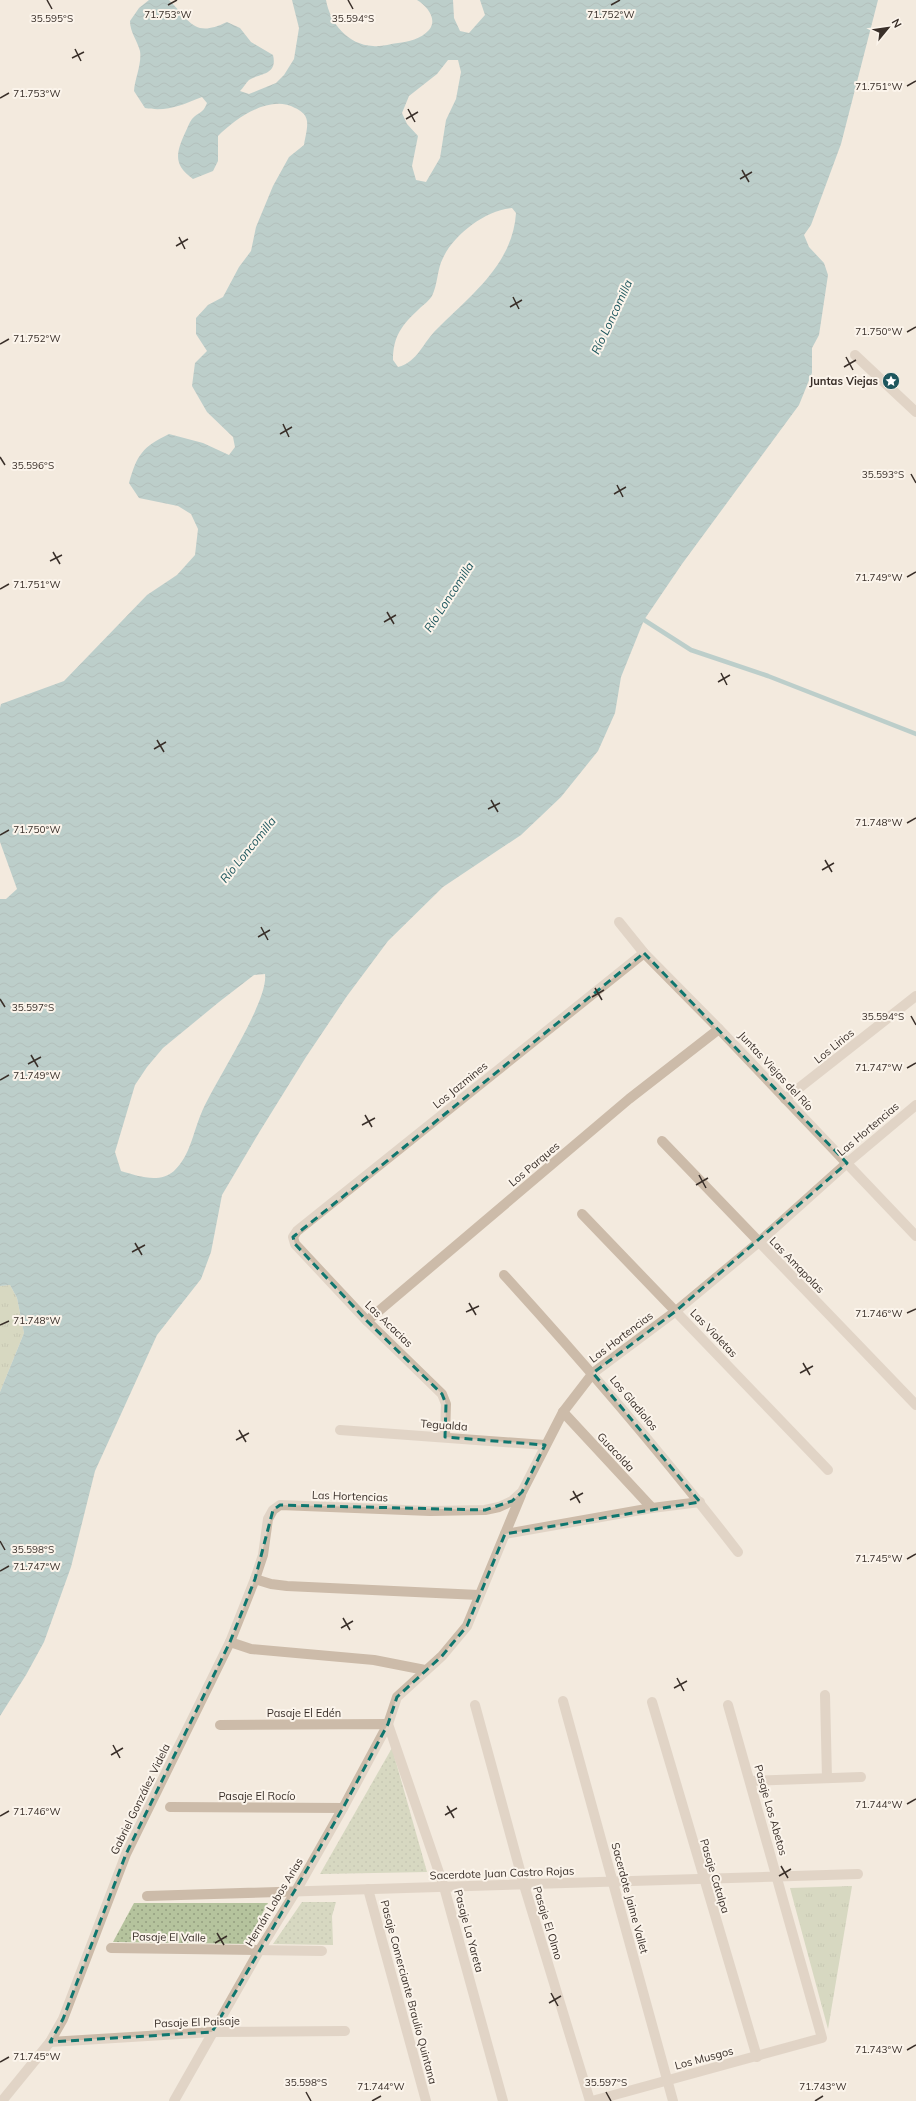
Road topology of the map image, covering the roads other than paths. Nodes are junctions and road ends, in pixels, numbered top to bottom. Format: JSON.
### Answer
{"nodes":[{"id":1,"x":855,"y":355,"type":"dead end"},
{"id":2,"x":916,"y":412,"type":"edge"},
{"id":3,"x":619,"y":922,"type":"dead end"},
{"id":4,"x":644,"y":952,"type":"junction"},
{"id":5,"x":916,"y":996,"type":"edge"},
{"id":6,"x":719,"y":1029,"type":"junction"},
{"id":7,"x":785,"y":1099,"type":"junction"},
{"id":8,"x":916,"y":1104,"type":"edge"},
{"id":9,"x":662,"y":1141,"type":"dead end"},
{"id":10,"x":847,"y":1163,"type":"junction"},
{"id":11,"x":582,"y":1214,"type":"dead end"},
{"id":12,"x":916,"y":1236,"type":"edge"},
{"id":13,"x":293,"y":1237,"type":"joint"},
{"id":14,"x":759,"y":1242,"type":"junction"},
{"id":15,"x":504,"y":1275,"type":"dead end"},
{"id":16,"x":676,"y":1311,"type":"junction"},
{"id":17,"x":366,"y":1321,"type":"junction"},
{"id":18,"x":593,"y":1373,"type":"junction"},
{"id":19,"x":916,"y":1405,"type":"edge"},
{"id":20,"x":563,"y":1412,"type":"junction"},
{"id":21,"x":340,"y":1430,"type":"dead end"},
{"id":22,"x":445,"y":1437,"type":"junction"},
{"id":23,"x":545,"y":1445,"type":"junction"},
{"id":24,"x":828,"y":1470,"type":"dead end"},
{"id":25,"x":522,"y":1492,"type":"junction"},
{"id":26,"x":700,"y":1502,"type":"junction"},
{"id":27,"x":285,"y":1505,"type":"joint"},
{"id":28,"x":652,"y":1508,"type":"junction"},
{"id":29,"x":505,"y":1534,"type":"junction"},
{"id":30,"x":738,"y":1552,"type":"dead end"},
{"id":31,"x":255,"y":1579,"type":"junction"},
{"id":32,"x":479,"y":1595,"type":"junction"},
{"id":33,"x":230,"y":1642,"type":"junction"},
{"id":34,"x":426,"y":1670,"type":"junction"},
{"id":35,"x":825,"y":1695,"type":"dead end"},
{"id":36,"x":563,"y":1701,"type":"dead end"},
{"id":37,"x":652,"y":1702,"type":"dead end"},
{"id":38,"x":475,"y":1705,"type":"dead end"},
{"id":39,"x":728,"y":1705,"type":"dead end"},
{"id":40,"x":388,"y":1724,"type":"junction"},
{"id":41,"x":220,"y":1725,"type":"dead end"},
{"id":42,"x":861,"y":1777,"type":"dead end"},
{"id":43,"x":827,"y":1778,"type":"junction"},
{"id":44,"x":750,"y":1781,"type":"junction"},
{"id":45,"x":170,"y":1807,"type":"dead end"},
{"id":46,"x":343,"y":1808,"type":"junction"},
{"id":47,"x":858,"y":1874,"type":"dead end"},
{"id":48,"x":777,"y":1877,"type":"junction"},
{"id":49,"x":703,"y":1879,"type":"junction"},
{"id":50,"x":613,"y":1882,"type":"junction"},
{"id":51,"x":524,"y":1885,"type":"junction"},
{"id":52,"x":444,"y":1887,"type":"junction"},
{"id":53,"x":368,"y":1889,"type":"junction"},
{"id":54,"x":296,"y":1892,"type":"junction"},
{"id":55,"x":147,"y":1896,"type":"dead end"},
{"id":56,"x":110,"y":1948,"type":"dead end"},
{"id":57,"x":258,"y":1951,"type":"junction"},
{"id":58,"x":322,"y":1951,"type":"dead end"},
{"id":59,"x":345,"y":2031,"type":"dead end"},
{"id":60,"x":212,"y":2032,"type":"junction"},
{"id":61,"x":822,"y":2038,"type":"joint"},
{"id":62,"x":50,"y":2042,"type":"junction"},
{"id":63,"x":757,"y":2057,"type":"junction"},
{"id":64,"x":667,"y":2081,"type":"junction"},
{"id":65,"x":2,"y":2101,"type":"edge"},
{"id":66,"x":174,"y":2101,"type":"edge"},
{"id":67,"x":426,"y":2101,"type":"edge"},
{"id":68,"x":503,"y":2101,"type":"edge"},
{"id":69,"x":591,"y":2101,"type":"edge"},
{"id":70,"x":673,"y":2101,"type":"edge"}],
"edges":[{"from":1,"to":2,"type":"street"},
{"from":3,"to":4,"type":"street","name":"Juntas Viejas del Río"},
{"from":4,"to":6,"type":"street","name":"Juntas Viejas del Río"},
{"from":4,"to":13,"type":"street","name":"Los Jazmines"},
{"from":5,"to":7,"type":"street","name":"Los Lirios"},
{"from":6,"to":7,"type":"street","name":"Juntas Viejas del Río"},
{"from":6,"to":17,"type":"street","name":"Los Parques"},
{"from":7,"to":10,"type":"street","name":"Juntas Viejas del Río"},
{"from":8,"to":10,"type":"street","name":"Las Hortencias"},
{"from":9,"to":14,"type":"street","name":"Las Amapolas"},
{"from":10,"to":12,"type":"street","name":"Juntas Viejas del Río"},
{"from":10,"to":14,"type":"street","name":"Las Hortencias"},
{"from":11,"to":16,"type":"street","name":"Las Violetas"},
{"from":13,"to":17,"type":"street","name":"Las Acacias"},
{"from":14,"to":16,"type":"street","name":"Las Hortencias"},
{"from":14,"to":19,"type":"street","name":"Las Amapolas"},
{"from":15,"to":18,"type":"street","name":"Los Gladiolos"},
{"from":16,"to":18,"type":"street","name":"Las Hortencias"},
{"from":16,"to":24,"type":"street","name":"Las Violetas"},
{"from":17,"to":22,"type":"street","name":"Las Acacias"},
{"from":18,"to":20,"type":"street","name":"Las Hortencias"},
{"from":18,"to":26,"type":"street","name":"Los Gladiolos"},
{"from":20,"to":23,"type":"street","name":"Las Hortencias"},
{"from":20,"to":28,"type":"street","name":"Guacolda"},
{"from":21,"to":22,"type":"street","name":"Tegualda"},
{"from":22,"to":23,"type":"street","name":"Tegualda"},
{"from":23,"to":25,"type":"street","name":"Las Hortencias"},
{"from":25,"to":27,"type":"street","name":"Las Hortencias"},
{"from":25,"to":29,"type":"street","name":"Hernán Lobos Arias"},
{"from":26,"to":28,"type":"street"},
{"from":26,"to":30,"type":"street","name":"Los Gladiolos"},
{"from":27,"to":31,"type":"street","name":"Gabriel González Videla"},
{"from":28,"to":29,"type":"street"},
{"from":29,"to":32,"type":"street","name":"Hernán Lobos Arias"},
{"from":31,"to":32,"type":"street"},
{"from":31,"to":33,"type":"street","name":"Gabriel González Videla"},
{"from":32,"to":34,"type":"street","name":"Hernán Lobos Arias"},
{"from":33,"to":34,"type":"street"},
{"from":33,"to":62,"type":"street","name":"Gabriel González Videla"},
{"from":34,"to":40,"type":"street","name":"Hernán Lobos Arias"},
{"from":35,"to":43,"type":"street"},
{"from":36,"to":50,"type":"street","name":"Sacerdote Jaime Vallet"},
{"from":37,"to":49,"type":"street","name":"Pasaje Catalpa"},
{"from":38,"to":51,"type":"street","name":"Pasaje El Olmo"},
{"from":39,"to":44,"type":"street","name":"Pasaje Los Abetos"},
{"from":40,"to":41,"type":"street","name":"Pasaje El Edén"},
{"from":40,"to":46,"type":"street","name":"Hernán Lobos Arias"},
{"from":40,"to":52,"type":"street","name":"Pasaje La Yareta"},
{"from":42,"to":43,"type":"street"},
{"from":43,"to":44,"type":"street"},
{"from":44,"to":48,"type":"street","name":"Pasaje Los Abetos"},
{"from":45,"to":46,"type":"street","name":"Pasaje El Rocío"},
{"from":46,"to":54,"type":"street","name":"Hernán Lobos Arias"},
{"from":47,"to":48,"type":"street","name":"Sacerdote Juan Castro Rojas"},
{"from":48,"to":49,"type":"street","name":"Sacerdote Juan Castro Rojas"},
{"from":48,"to":61,"type":"street","name":"Pasaje Los Abetos"},
{"from":49,"to":50,"type":"street","name":"Sacerdote Juan Castro Rojas"},
{"from":49,"to":63,"type":"street","name":"Pasaje Catalpa"},
{"from":50,"to":51,"type":"street","name":"Sacerdote Juan Castro Rojas"},
{"from":50,"to":64,"type":"street","name":"Sacerdote Jaime Vallet"},
{"from":51,"to":52,"type":"street","name":"Sacerdote Juan Castro Rojas"},
{"from":51,"to":69,"type":"street","name":"Pasaje El Olmo"},
{"from":52,"to":53,"type":"street","name":"Sacerdote Juan Castro Rojas"},
{"from":52,"to":68,"type":"street","name":"Pasaje La Yareta"},
{"from":53,"to":54,"type":"street","name":"Sacerdote Juan Castro Rojas"},
{"from":53,"to":67,"type":"street","name":"Pasaje Comerciante Braulio Quintana"},
{"from":54,"to":55,"type":"street","name":"Sacerdote Juan Castro Rojas"},
{"from":54,"to":57,"type":"street","name":"Hernán Lobos Arias"},
{"from":56,"to":57,"type":"street","name":"Pasaje El Valle"},
{"from":57,"to":58,"type":"street","name":"Pasaje El Valle"},
{"from":57,"to":60,"type":"street","name":"Hernán Lobos Arias"},
{"from":59,"to":60,"type":"street","name":"Pasaje El Paisaje"},
{"from":60,"to":62,"type":"street","name":"Pasaje El Paisaje"},
{"from":60,"to":66,"type":"street","name":"Hernán Lobos Arias"},
{"from":61,"to":63,"type":"street","name":"Los Musgos"},
{"from":62,"to":65,"type":"street","name":"Gabriel González Videla"},
{"from":63,"to":64,"type":"street","name":"Los Musgos"},
{"from":64,"to":69,"type":"street","name":"Los Musgos"},
{"from":64,"to":70,"type":"street","name":"Sacerdote Jaime Vallet"}]}
